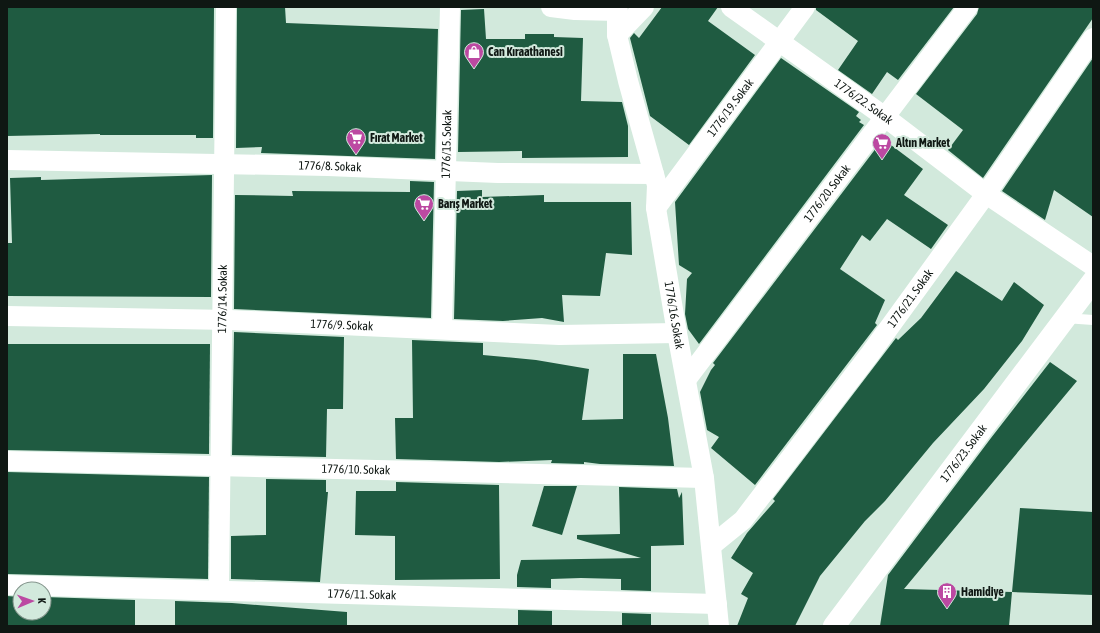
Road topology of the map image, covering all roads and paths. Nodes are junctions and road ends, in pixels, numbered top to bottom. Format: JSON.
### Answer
{"nodes":[{"id":1,"x":226,"y":7,"type":"edge"},
{"id":2,"x":450,"y":7,"type":"edge"},
{"id":3,"x":551,"y":7,"type":"edge"},
{"id":4,"x":644,"y":7,"type":"edge"},
{"id":5,"x":731,"y":7,"type":"edge"},
{"id":6,"x":805,"y":7,"type":"edge"},
{"id":7,"x":968,"y":7,"type":"edge"},
{"id":8,"x":618,"y":9,"type":"edge"},
{"id":9,"x":617,"y":34,"type":"junction"},
{"id":10,"x":1093,"y":38,"type":"edge"},
{"id":11,"x":780,"y":41,"type":"junction"},
{"id":12,"x":884,"y":117,"type":"junction"},
{"id":13,"x":7,"y":160,"type":"edge"},
{"id":14,"x":224,"y":164,"type":"junction"},
{"id":15,"x":446,"y":171,"type":"junction"},
{"id":16,"x":654,"y":174,"type":"junction"},
{"id":17,"x":986,"y":194,"type":"junction"},
{"id":18,"x":656,"y":208,"type":"junction"},
{"id":19,"x":1093,"y":266,"type":"edge"},
{"id":20,"x":1093,"y":281,"type":"edge"},
{"id":21,"x":7,"y":316,"type":"edge"},
{"id":22,"x":1065,"y":318,"type":"junction"},
{"id":23,"x":223,"y":320,"type":"junction"},
{"id":24,"x":1093,"y":320,"type":"edge"},
{"id":25,"x":442,"y":329,"type":"junction"},
{"id":26,"x":677,"y":333,"type":"junction"},
{"id":27,"x":686,"y":380,"type":"junction"},
{"id":28,"x":7,"y":461,"type":"edge"},
{"id":29,"x":221,"y":467,"type":"junction"},
{"id":30,"x":704,"y":478,"type":"junction"},
{"id":31,"x":711,"y":546,"type":"junction"},
{"id":32,"x":7,"y":585,"type":"edge"},
{"id":33,"x":219,"y":590,"type":"junction"},
{"id":34,"x":717,"y":604,"type":"junction"},
{"id":35,"x":719,"y":626,"type":"edge"},
{"id":36,"x":834,"y":626,"type":"edge"}],
"edges":[{"from":1,"to":14,"type":"street","name":"1776/14. Sokak"},
{"from":2,"to":15,"type":"street","name":"1776/15. Sokak"},
{"from":3,"to":8,"type":"street"},
{"from":4,"to":9,"type":"street"},
{"from":5,"to":11,"type":"street","name":"1776/22. Sokak"},
{"from":6,"to":11,"type":"street","name":"1776/19. Sokak"},
{"from":7,"to":12,"type":"street","name":"1776/20. Sokak"},
{"from":8,"to":9,"type":"street","name":"1776/16. Sokak"},
{"from":9,"to":16,"type":"street","name":"1776/16. Sokak"},
{"from":10,"to":17,"type":"street","name":"1776/21. Sokak"},
{"from":11,"to":12,"type":"street","name":"1776/22. Sokak"},
{"from":11,"to":18,"type":"street","name":"1776/19. Sokak"},
{"from":12,"to":17,"type":"street","name":"1776/22. Sokak"},
{"from":12,"to":27,"type":"street","name":"1776/20. Sokak"},
{"from":13,"to":14,"type":"street","name":"1776/8. Sokak"},
{"from":14,"to":15,"type":"street","name":"1776/8. Sokak"},
{"from":14,"to":23,"type":"street","name":"1776/14. Sokak"},
{"from":15,"to":16,"type":"street","name":"1776/8. Sokak"},
{"from":15,"to":25,"type":"street","name":"1776/15. Sokak"},
{"from":16,"to":18,"type":"street","name":"1776/16. Sokak"},
{"from":17,"to":19,"type":"street","name":"1776/22. Sokak"},
{"from":17,"to":31,"type":"street","name":"1776/21. Sokak"},
{"from":18,"to":26,"type":"street","name":"1776/16. Sokak"},
{"from":20,"to":22,"type":"street","name":"1776/23. Sokak"},
{"from":21,"to":23,"type":"street","name":"1776/9. Sokak"},
{"from":22,"to":24,"type":"lane"},
{"from":22,"to":36,"type":"street","name":"1776/23. Sokak"},
{"from":23,"to":25,"type":"street","name":"1776/9. Sokak"},
{"from":23,"to":29,"type":"street","name":"1776/14. Sokak"},
{"from":25,"to":26,"type":"street","name":"1776/9. Sokak"},
{"from":26,"to":27,"type":"street","name":"1776/16. Sokak"},
{"from":27,"to":30,"type":"street","name":"1776/16. Sokak"},
{"from":28,"to":29,"type":"street","name":"1776/10. Sokak"},
{"from":29,"to":30,"type":"street","name":"1776/10. Sokak"},
{"from":29,"to":33,"type":"street","name":"1776/14. Sokak"},
{"from":30,"to":31,"type":"street","name":"1776/16. Sokak"},
{"from":31,"to":34,"type":"street","name":"1776/16. Sokak"},
{"from":32,"to":33,"type":"street","name":"1776/11. Sokak"},
{"from":33,"to":34,"type":"street","name":"1776/11. Sokak"},
{"from":34,"to":35,"type":"street","name":"1776/16. Sokak"}]}
